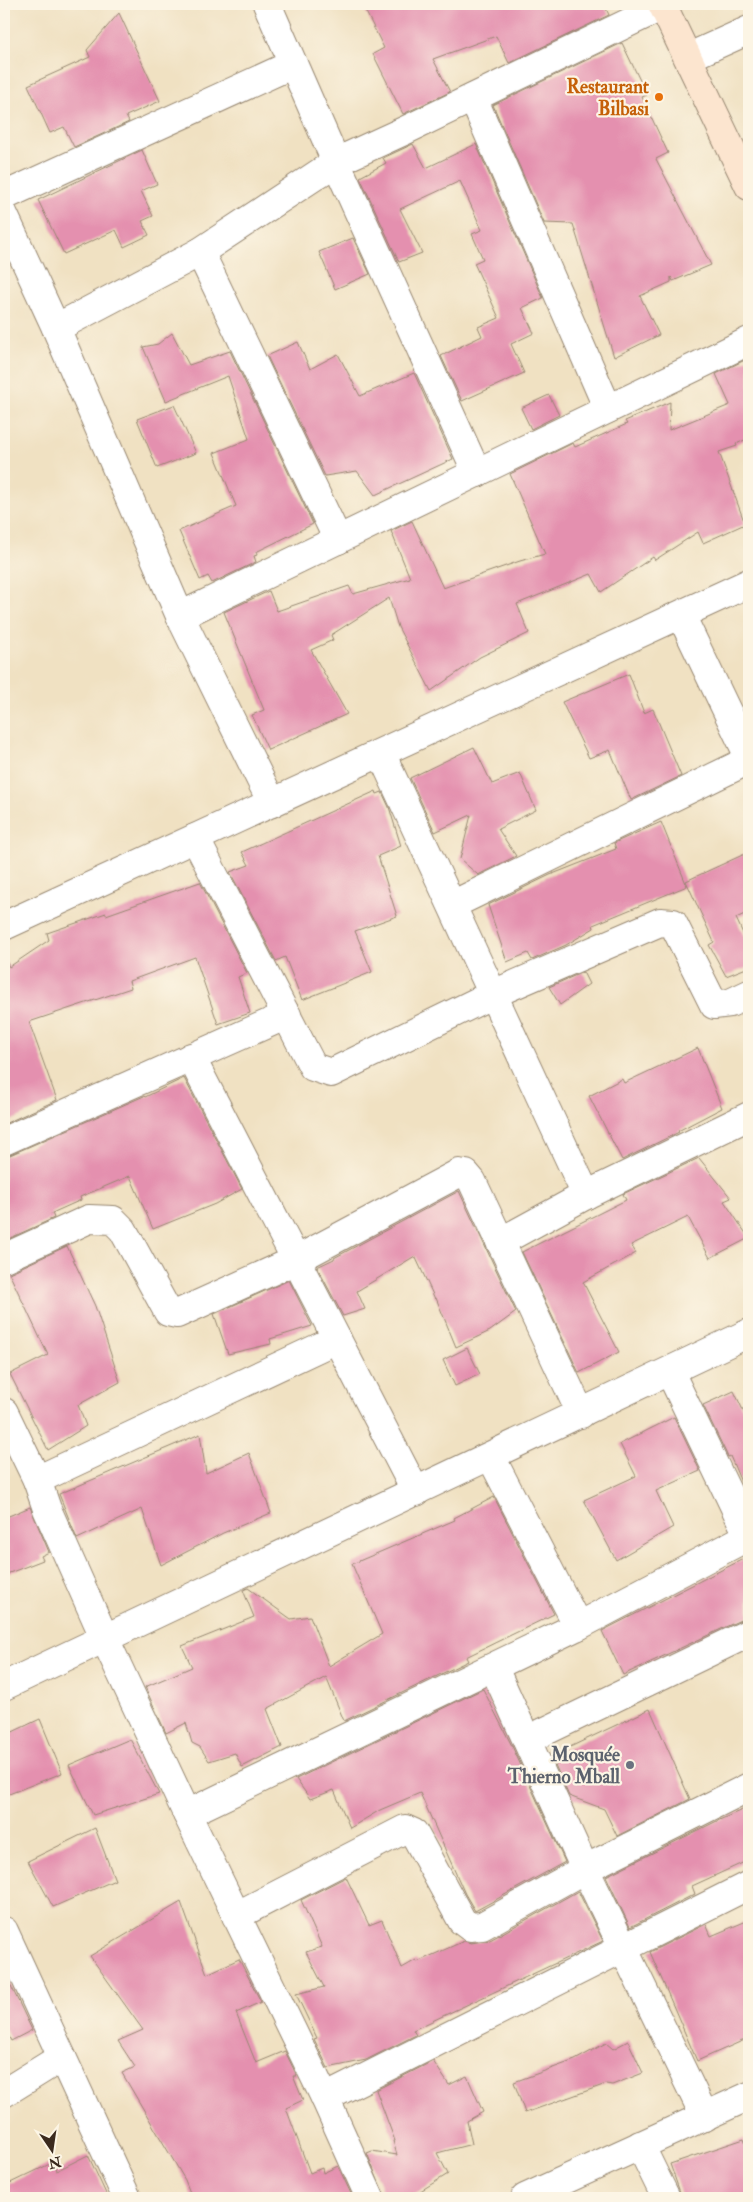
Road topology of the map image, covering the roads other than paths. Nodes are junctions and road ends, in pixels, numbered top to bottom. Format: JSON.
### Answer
{"nodes":[{"id":1,"x":267,"y":4,"type":"edge"},
{"id":2,"x":663,"y":5,"type":"edge"},
{"id":3,"x":749,"y":30,"type":"edge"},
{"id":4,"x":689,"y":57,"type":"junction"},
{"id":5,"x":293,"y":64,"type":"junction"},
{"id":6,"x":473,"y":98,"type":"junction"},
{"id":7,"x":336,"y":162,"type":"junction"},
{"id":8,"x":749,"y":186,"type":"edge"},
{"id":9,"x":4,"y":196,"type":"edge"},
{"id":10,"x":4,"y":215,"type":"edge"},
{"id":11,"x":200,"y":252,"type":"junction"},
{"id":12,"x":56,"y":328,"type":"junction"},
{"id":13,"x":749,"y":341,"type":"edge"},
{"id":14,"x":608,"y":409,"type":"junction"},
{"id":15,"x":477,"y":473,"type":"junction"},
{"id":16,"x":338,"y":540,"type":"junction"},
{"id":17,"x":749,"y":583,"type":"edge"},
{"id":18,"x":681,"y":615,"type":"junction"},
{"id":19,"x":180,"y":616,"type":"junction"},
{"id":20,"x":381,"y":752,"type":"junction"},
{"id":21,"x":749,"y":758,"type":"edge"},
{"id":22,"x":272,"y":803,"type":"junction"},
{"id":23,"x":195,"y":838,"type":"junction"},
{"id":24,"x":452,"y":905,"type":"junction"},
{"id":25,"x":4,"y":926,"type":"edge"},
{"id":26,"x":493,"y":994,"type":"junction"},
{"id":27,"x":749,"y":994,"type":"edge"},
{"id":28,"x":287,"y":1015,"type":"junction"},
{"id":29,"x":191,"y":1057,"type":"junction"},
{"id":30,"x":749,"y":1116,"type":"edge"},
{"id":31,"x":4,"y":1142,"type":"edge"},
{"id":32,"x":586,"y":1195,"type":"junction"},
{"id":33,"x":500,"y":1242,"type":"junction"},
{"id":34,"x":4,"y":1258,"type":"edge"},
{"id":35,"x":296,"y":1260,"type":"junction"},
{"id":36,"x":749,"y":1333,"type":"edge"},
{"id":37,"x":336,"y":1339,"type":"junction"},
{"id":38,"x":670,"y":1372,"type":"junction"},
{"id":39,"x":4,"y":1412,"type":"edge"},
{"id":40,"x":581,"y":1414,"type":"junction"},
{"id":41,"x":491,"y":1456,"type":"junction"},
{"id":42,"x":37,"y":1480,"type":"junction"},
{"id":43,"x":416,"y":1492,"type":"junction"},
{"id":44,"x":749,"y":1536,"type":"edge"},
{"id":45,"x":578,"y":1626,"type":"junction"},
{"id":46,"x":749,"y":1633,"type":"edge"},
{"id":47,"x":105,"y":1639,"type":"junction"},
{"id":48,"x":494,"y":1668,"type":"junction"},
{"id":49,"x":4,"y":1686,"type":"edge"},
{"id":50,"x":527,"y":1740,"type":"junction"},
{"id":51,"x":749,"y":1787,"type":"edge"},
{"id":52,"x":187,"y":1814,"type":"junction"},
{"id":53,"x":585,"y":1869,"type":"junction"},
{"id":54,"x":749,"y":1885,"type":"edge"},
{"id":55,"x":236,"y":1916,"type":"junction"},
{"id":56,"x":4,"y":1931,"type":"edge"},
{"id":57,"x":623,"y":1949,"type":"junction"},
{"id":58,"x":62,"y":2057,"type":"junction"},
{"id":59,"x":4,"y":2093,"type":"edge"},
{"id":60,"x":749,"y":2096,"type":"edge"},
{"id":61,"x":325,"y":2098,"type":"junction"},
{"id":62,"x":705,"y":2117,"type":"junction"},
{"id":63,"x":640,"y":2145,"type":"junction"},
{"id":64,"x":127,"y":2198,"type":"edge"},
{"id":65,"x":370,"y":2198,"type":"edge"},
{"id":66,"x":525,"y":2198,"type":"edge"},
{"id":67,"x":666,"y":2198,"type":"edge"}],
"edges":[{"from":1,"to":5,"type":"street"},
{"from":2,"to":4,"type":"street"},
{"from":2,"to":6,"type":"street"},
{"from":3,"to":4,"type":"street"},
{"from":4,"to":8,"type":"street"},
{"from":5,"to":7,"type":"street"},
{"from":5,"to":9,"type":"street"},
{"from":6,"to":7,"type":"street"},
{"from":6,"to":14,"type":"street"},
{"from":7,"to":11,"type":"street"},
{"from":7,"to":15,"type":"street"},
{"from":10,"to":12,"type":"street"},
{"from":11,"to":12,"type":"street"},
{"from":11,"to":16,"type":"street"},
{"from":12,"to":19,"type":"street"},
{"from":13,"to":14,"type":"street"},
{"from":14,"to":15,"type":"street"},
{"from":15,"to":16,"type":"street"},
{"from":16,"to":19,"type":"street"},
{"from":17,"to":18,"type":"street"},
{"from":18,"to":20,"type":"street"},
{"from":18,"to":21,"type":"street"},
{"from":19,"to":22,"type":"street"},
{"from":20,"to":22,"type":"street"},
{"from":20,"to":24,"type":"street"},
{"from":21,"to":24,"type":"street"},
{"from":22,"to":23,"type":"street"},
{"from":23,"to":25,"type":"street"},
{"from":23,"to":28,"type":"street"},
{"from":24,"to":26,"type":"street"},
{"from":26,"to":27,"type":"street"},
{"from":26,"to":28,"type":"street"},
{"from":26,"to":32,"type":"street"},
{"from":28,"to":29,"type":"street"},
{"from":29,"to":31,"type":"street"},
{"from":29,"to":35,"type":"street"},
{"from":30,"to":32,"type":"street"},
{"from":32,"to":33,"type":"street"},
{"from":33,"to":35,"type":"street"},
{"from":33,"to":40,"type":"street"},
{"from":34,"to":35,"type":"street"},
{"from":35,"to":37,"type":"street"},
{"from":36,"to":38,"type":"street"},
{"from":37,"to":42,"type":"street"},
{"from":37,"to":43,"type":"street"},
{"from":38,"to":40,"type":"street"},
{"from":38,"to":44,"type":"street"},
{"from":39,"to":42,"type":"street"},
{"from":40,"to":41,"type":"street"},
{"from":41,"to":43,"type":"street"},
{"from":41,"to":45,"type":"street"},
{"from":42,"to":47,"type":"street"},
{"from":43,"to":47,"type":"street"},
{"from":44,"to":45,"type":"street"},
{"from":45,"to":48,"type":"street"},
{"from":46,"to":50,"type":"street"},
{"from":47,"to":49,"type":"street"},
{"from":47,"to":52,"type":"street"},
{"from":48,"to":50,"type":"street"},
{"from":48,"to":52,"type":"street"},
{"from":50,"to":53,"type":"street"},
{"from":51,"to":53,"type":"street"},
{"from":52,"to":55,"type":"street"},
{"from":53,"to":55,"type":"street"},
{"from":53,"to":57,"type":"street"},
{"from":54,"to":57,"type":"street"},
{"from":55,"to":61,"type":"street"},
{"from":56,"to":58,"type":"street"},
{"from":57,"to":61,"type":"street"},
{"from":57,"to":62,"type":"street"},
{"from":58,"to":59,"type":"street"},
{"from":58,"to":64,"type":"street"},
{"from":60,"to":62,"type":"street"},
{"from":61,"to":65,"type":"street"},
{"from":62,"to":63,"type":"street"},
{"from":63,"to":66,"type":"street"},
{"from":63,"to":67,"type":"street"}]}
